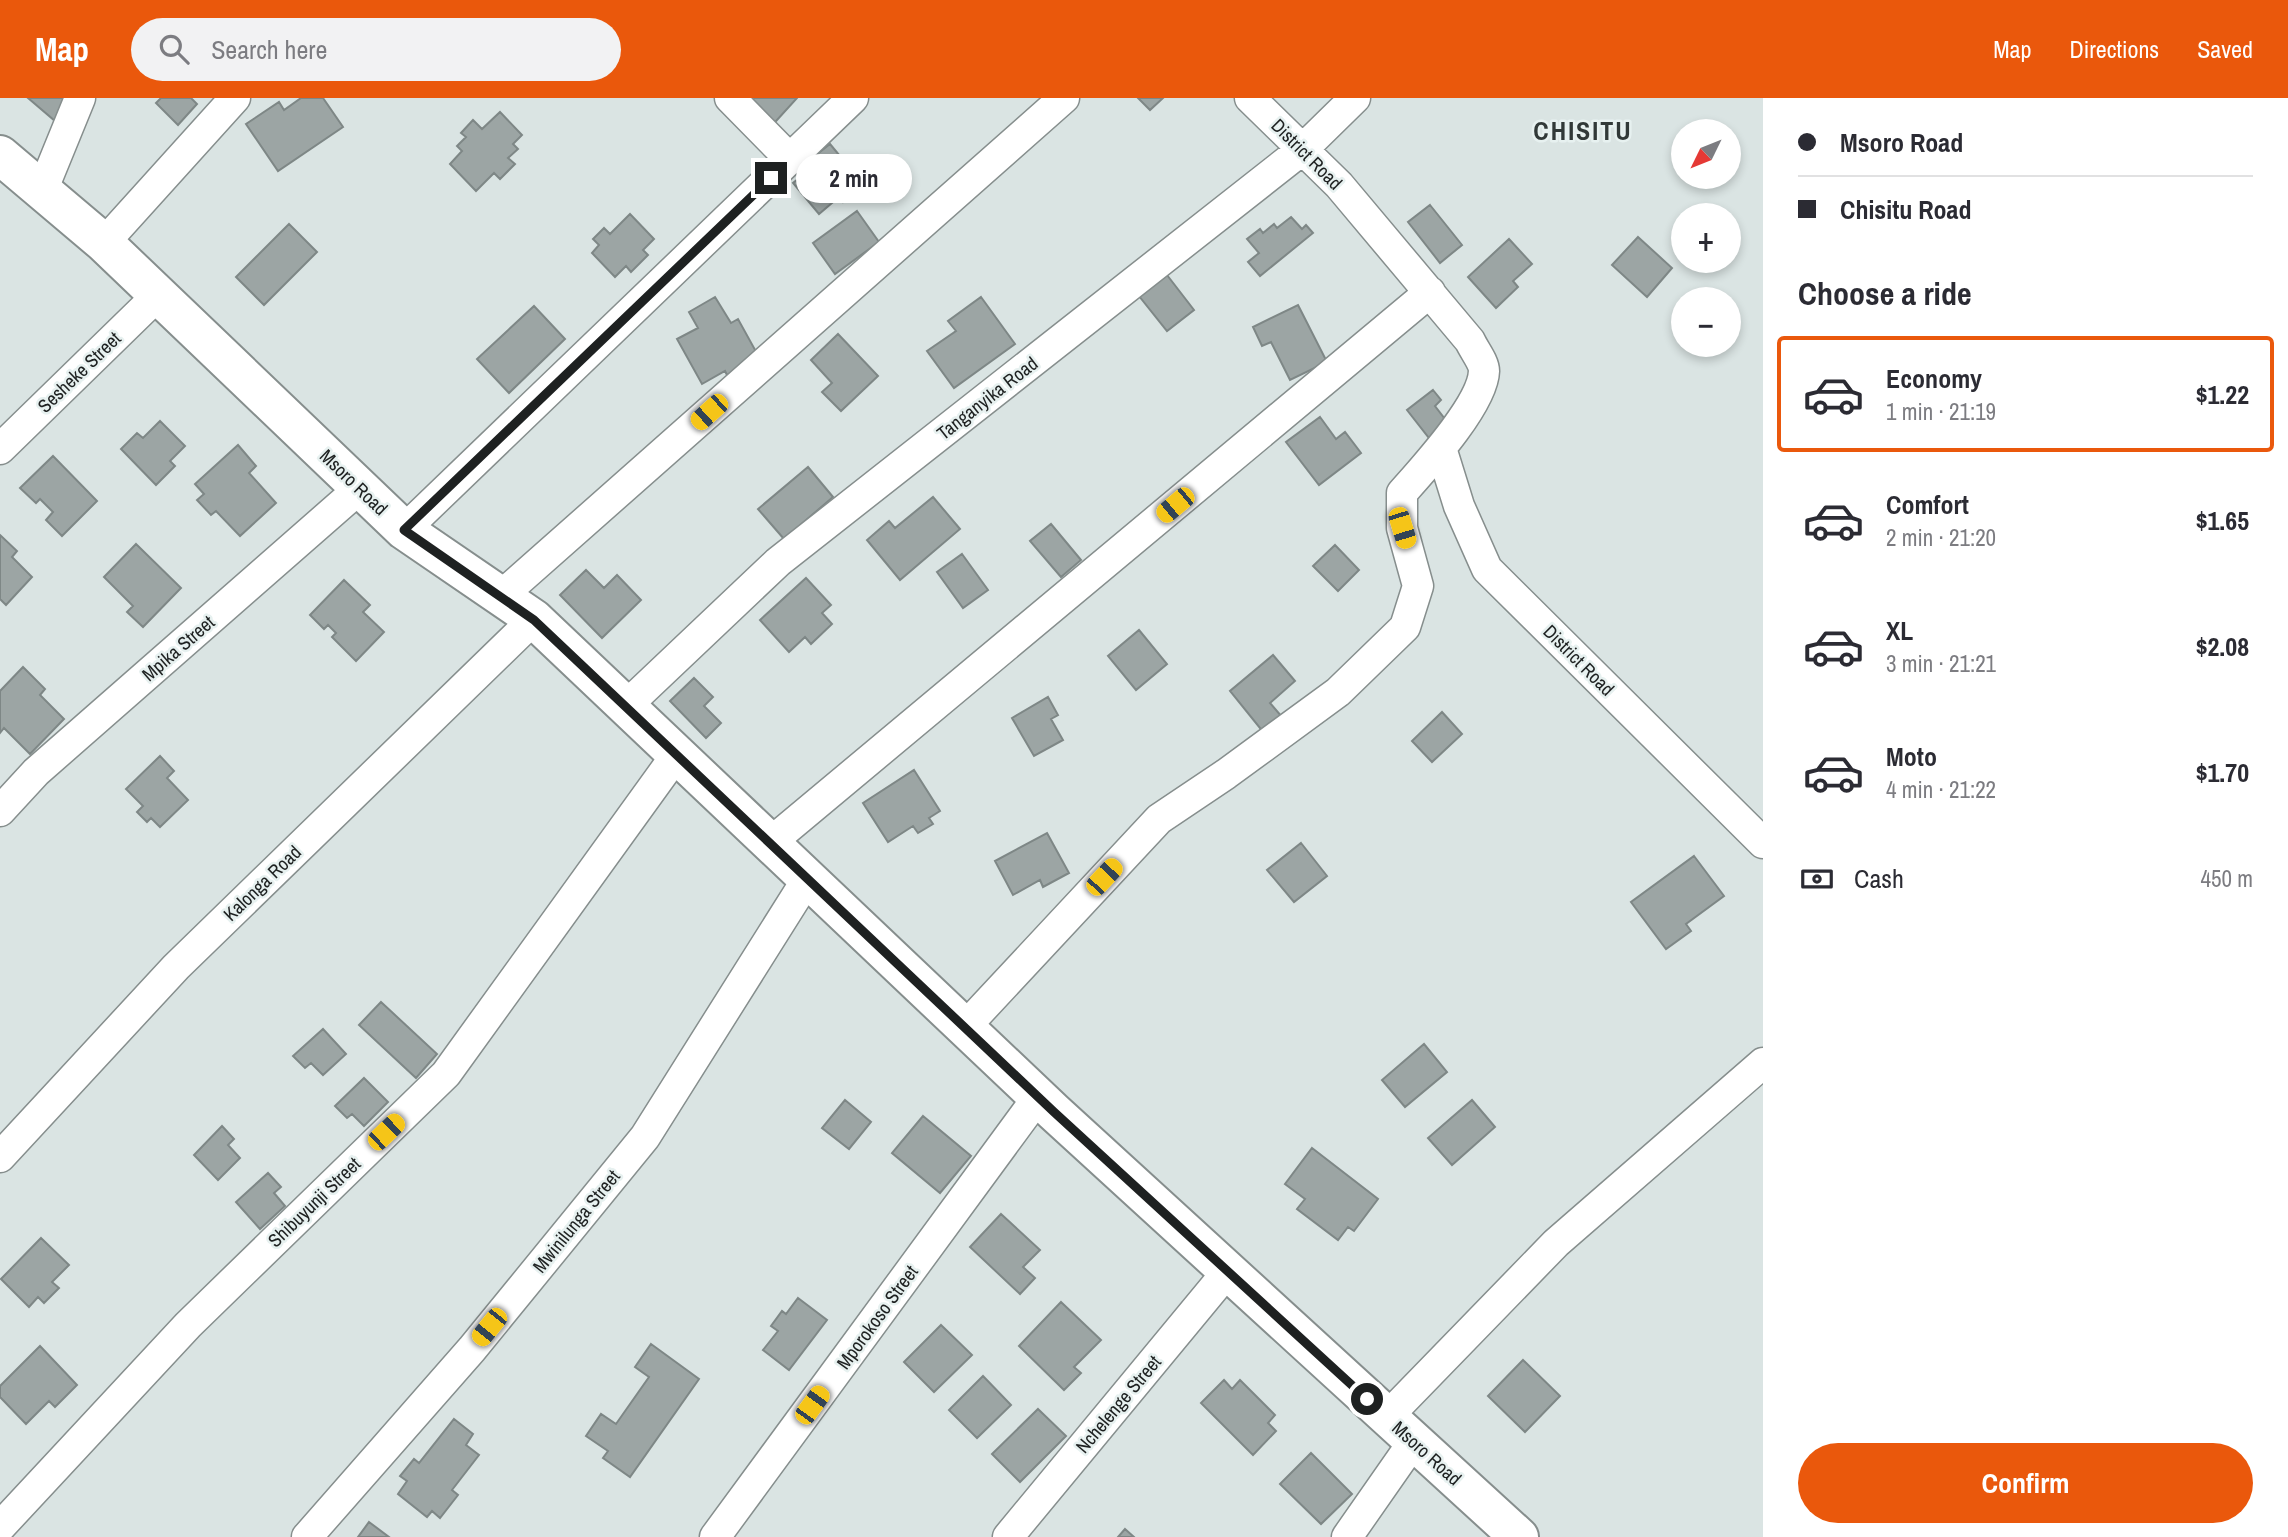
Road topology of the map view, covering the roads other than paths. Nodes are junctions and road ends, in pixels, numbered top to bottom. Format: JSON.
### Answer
{"nodes":[{"id":1,"x":80,"y":98,"type":"edge"},
{"id":2,"x":235,"y":98,"type":"edge"},
{"id":3,"x":730,"y":98,"type":"edge"},
{"id":4,"x":853,"y":98,"type":"edge"},
{"id":5,"x":1064,"y":98,"type":"edge"},
{"id":6,"x":1250,"y":98,"type":"edge"},
{"id":7,"x":1355,"y":98,"type":"edge"},
{"id":8,"x":1303,"y":149,"type":"junction"},
{"id":9,"x":0,"y":155,"type":"edge"},
{"id":10,"x":790,"y":159,"type":"junction"},
{"id":11,"x":42,"y":191,"type":"junction"},
{"id":12,"x":104,"y":243,"type":"junction"},
{"id":13,"x":1430,"y":292,"type":"junction"},
{"id":14,"x":158,"y":295,"type":"junction"},
{"id":15,"x":1441,"y":448,"type":"junction"},
{"id":16,"x":0,"y":449,"type":"edge"},
{"id":17,"x":360,"y":488,"type":"junction"},
{"id":18,"x":404,"y":530,"type":"junction"},
{"id":19,"x":501,"y":596,"type":"junction"},
{"id":20,"x":534,"y":620,"type":"junction"},
{"id":21,"x":626,"y":706,"type":"junction"},
{"id":22,"x":677,"y":754,"type":"junction"},
{"id":23,"x":0,"y":811,"type":"edge"},
{"id":24,"x":771,"y":842,"type":"junction"},
{"id":25,"x":1763,"y":843,"type":"edge"},
{"id":26,"x":808,"y":878,"type":"junction"},
{"id":27,"x":964,"y":1027,"type":"junction"},
{"id":28,"x":1763,"y":1063,"type":"edge"},
{"id":29,"x":1038,"y":1097,"type":"junction"},
{"id":30,"x":0,"y":1157,"type":"edge"},
{"id":31,"x":1228,"y":1271,"type":"junction"},
{"id":32,"x":1401,"y":1429,"type":"junction"},
{"id":33,"x":0,"y":1527,"type":"edge"},
{"id":34,"x":307,"y":1537,"type":"edge"},
{"id":35,"x":715,"y":1537,"type":"edge"},
{"id":36,"x":1008,"y":1537,"type":"edge"},
{"id":37,"x":1347,"y":1537,"type":"edge"},
{"id":38,"x":1519,"y":1537,"type":"edge"}],
"edges":[{"from":1,"to":11,"type":"street"},
{"from":2,"to":12,"type":"street"},
{"from":3,"to":10,"type":"street"},
{"from":4,"to":10,"type":"street"},
{"from":5,"to":19,"type":"street"},
{"from":6,"to":8,"type":"street","name":"District Road"},
{"from":7,"to":8,"type":"street","name":"Tanganyika Road"},
{"from":8,"to":13,"type":"street","name":"District Road"},
{"from":8,"to":21,"type":"street","name":"Tanganyika Road"},
{"from":9,"to":11,"type":"street","name":"Msoro Road"},
{"from":10,"to":18,"type":"street"},
{"from":11,"to":12,"type":"street","name":"Msoro Road"},
{"from":12,"to":14,"type":"street","name":"Msoro Road"},
{"from":13,"to":15,"type":"street","name":"District Road"},
{"from":13,"to":24,"type":"street"},
{"from":14,"to":16,"type":"street","name":"Sesheke Street"},
{"from":14,"to":17,"type":"street","name":"Msoro Road"},
{"from":15,"to":25,"type":"street","name":"District Road"},
{"from":15,"to":27,"type":"street","name":"District Road"},
{"from":17,"to":18,"type":"street","name":"Msoro Road"},
{"from":17,"to":23,"type":"street","name":"Mpika Street"},
{"from":18,"to":19,"type":"street","name":"Msoro Road"},
{"from":19,"to":20,"type":"street","name":"Msoro Road"},
{"from":20,"to":21,"type":"street","name":"Msoro Road"},
{"from":20,"to":30,"type":"street","name":"Kalonga Road"},
{"from":21,"to":22,"type":"street","name":"Msoro Road"},
{"from":22,"to":24,"type":"street","name":"Msoro Road"},
{"from":22,"to":33,"type":"street","name":"Shibuyunji Street"},
{"from":24,"to":26,"type":"street","name":"Msoro Road"},
{"from":26,"to":27,"type":"street","name":"Msoro Road"},
{"from":26,"to":34,"type":"street","name":"Mwinilunga Street"},
{"from":27,"to":29,"type":"street","name":"Msoro Road"},
{"from":28,"to":32,"type":"street"},
{"from":29,"to":31,"type":"street","name":"Msoro Road"},
{"from":29,"to":35,"type":"street","name":"Mporokoso Street"},
{"from":31,"to":32,"type":"street","name":"Msoro Road"},
{"from":31,"to":36,"type":"street","name":"Nchelenge Street"},
{"from":32,"to":37,"type":"street"},
{"from":32,"to":38,"type":"street","name":"Msoro Road"}]}
